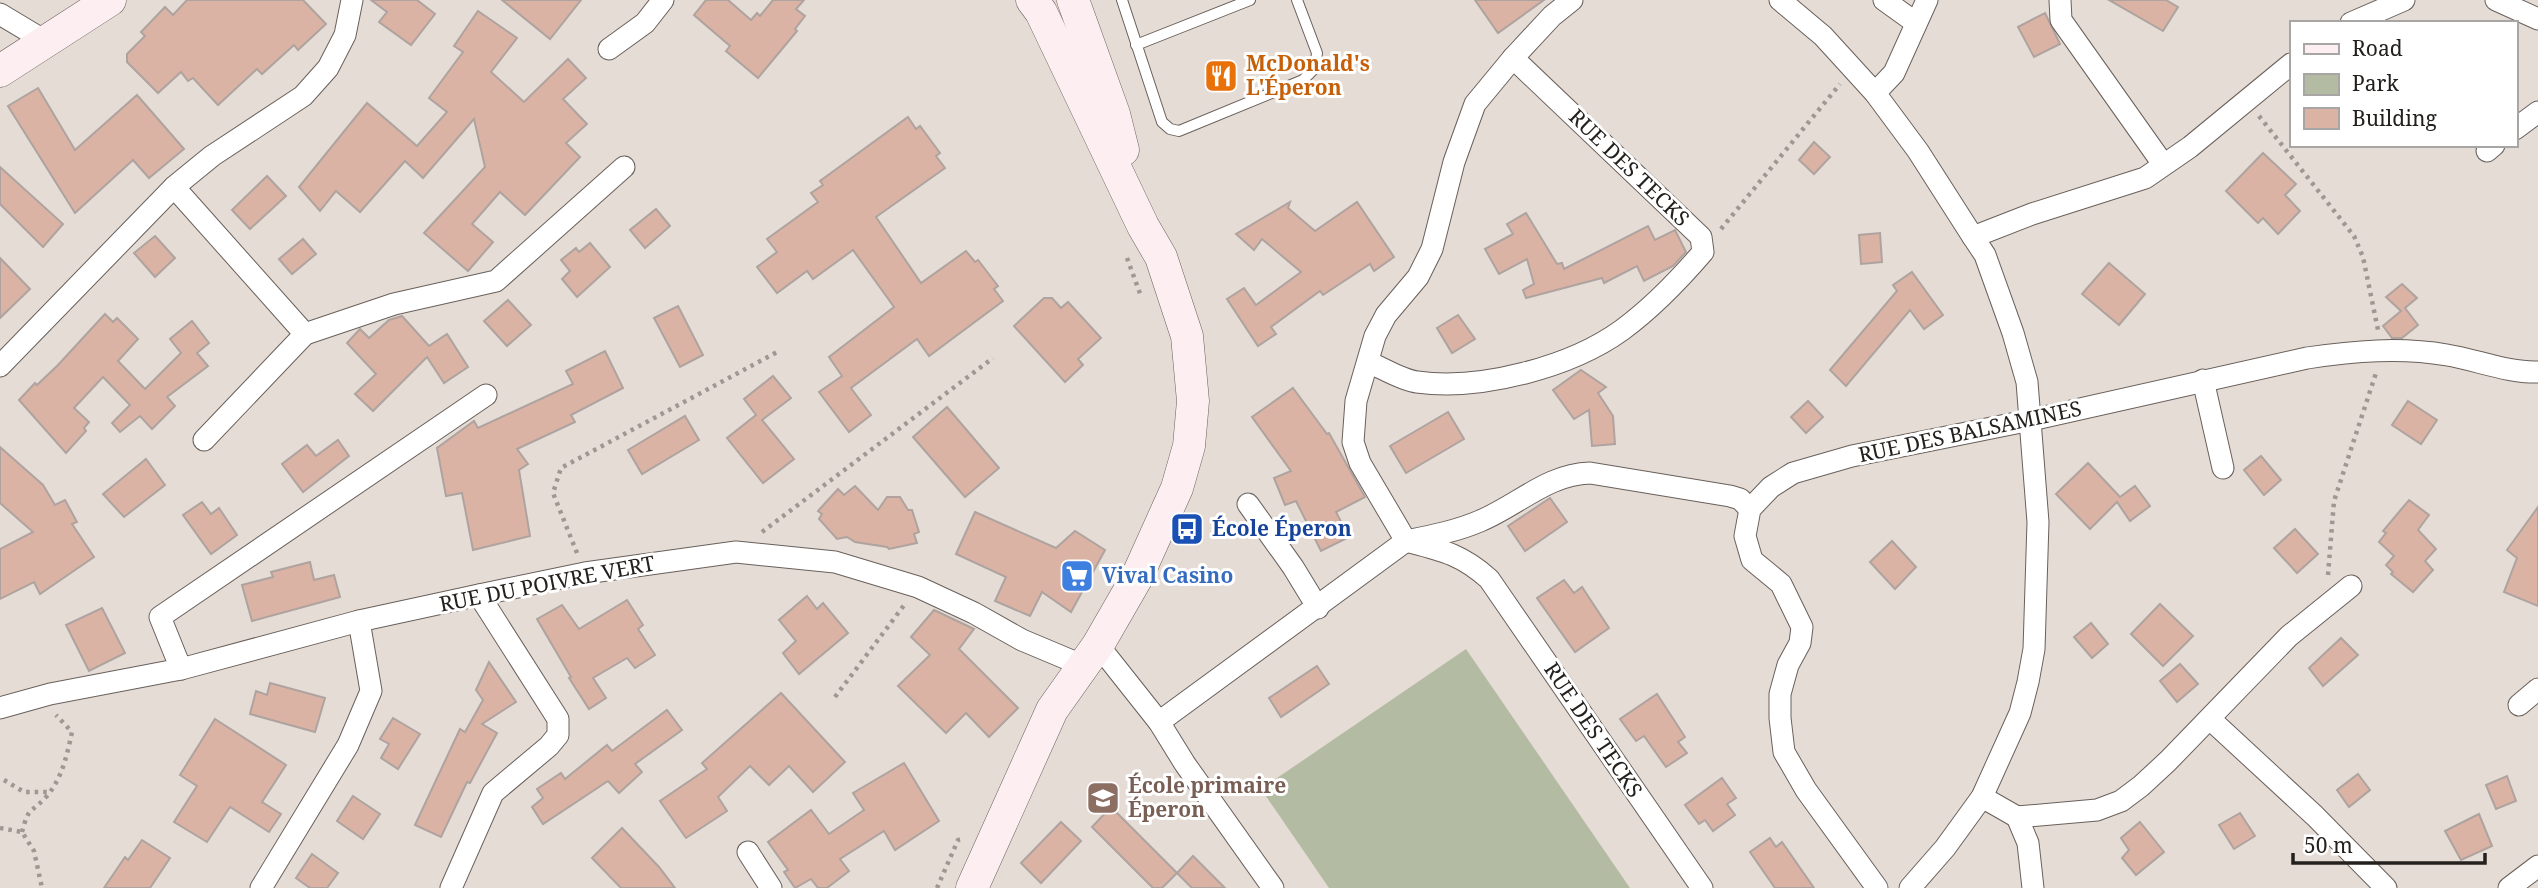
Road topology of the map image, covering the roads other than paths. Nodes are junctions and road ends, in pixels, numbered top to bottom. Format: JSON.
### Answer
{"nodes":[{"id":1,"x":110,"y":0,"type":"edge"},
{"id":2,"x":352,"y":0,"type":"edge"},
{"id":3,"x":663,"y":0,"type":"edge"},
{"id":4,"x":1032,"y":0,"type":"edge"},
{"id":5,"x":1073,"y":0,"type":"edge"},
{"id":6,"x":1122,"y":0,"type":"edge"},
{"id":7,"x":1250,"y":0,"type":"edge"},
{"id":8,"x":1297,"y":0,"type":"edge"},
{"id":9,"x":1572,"y":0,"type":"edge"},
{"id":10,"x":1780,"y":0,"type":"edge"},
{"id":11,"x":1884,"y":0,"type":"edge"},
{"id":12,"x":1927,"y":0,"type":"edge"},
{"id":13,"x":2060,"y":0,"type":"edge"},
{"id":14,"x":2404,"y":0,"type":"edge"},
{"id":15,"x":2496,"y":0,"type":"edge"},
{"id":16,"x":2353,"y":13,"type":"edge"},
{"id":17,"x":0,"y":14,"type":"edge"},
{"id":18,"x":2538,"y":19,"type":"edge"},
{"id":19,"x":1916,"y":23,"type":"junction"},
{"id":20,"x":45,"y":41,"type":"junction"},
{"id":21,"x":1136,"y":45,"type":"junction"},
{"id":22,"x":609,"y":49,"type":"dead end"},
{"id":23,"x":1513,"y":58,"type":"junction"},
{"id":24,"x":2290,"y":65,"type":"edge"},
{"id":25,"x":0,"y":71,"type":"edge"},
{"id":26,"x":1875,"y":93,"type":"junction"},
{"id":27,"x":2538,"y":111,"type":"edge"},
{"id":28,"x":2517,"y":127,"type":"edge"},
{"id":29,"x":2163,"y":164,"type":"junction"},
{"id":30,"x":624,"y":167,"type":"dead end"},
{"id":31,"x":174,"y":187,"type":"junction"},
{"id":32,"x":1143,"y":226,"type":"junction"},
{"id":33,"x":1973,"y":237,"type":"junction"},
{"id":34,"x":305,"y":334,"type":"junction"},
{"id":35,"x":1368,"y":362,"type":"junction"},
{"id":36,"x":0,"y":366,"type":"edge"},
{"id":37,"x":2538,"y":372,"type":"edge"},
{"id":38,"x":2203,"y":380,"type":"junction"},
{"id":39,"x":485,"y":395,"type":"dead end"},
{"id":40,"x":2031,"y":420,"type":"junction"},
{"id":41,"x":204,"y":440,"type":"dead end"},
{"id":42,"x":2223,"y":468,"type":"dead end"},
{"id":43,"x":1248,"y":504,"type":"dead end"},
{"id":44,"x":1750,"y":509,"type":"junction"},
{"id":45,"x":1406,"y":541,"type":"junction"},
{"id":46,"x":2351,"y":586,"type":"dead end"},
{"id":47,"x":479,"y":595,"type":"junction"},
{"id":48,"x":1318,"y":607,"type":"junction"},
{"id":49,"x":359,"y":621,"type":"junction"},
{"id":50,"x":1091,"y":655,"type":"junction"},
{"id":51,"x":181,"y":669,"type":"junction"},
{"id":52,"x":2538,"y":689,"type":"edge"},
{"id":53,"x":2519,"y":705,"type":"dead end"},
{"id":54,"x":0,"y":708,"type":"edge"},
{"id":55,"x":2210,"y":719,"type":"junction"},
{"id":56,"x":1159,"y":722,"type":"junction"},
{"id":57,"x":1982,"y":797,"type":"junction"},
{"id":58,"x":2017,"y":817,"type":"junction"},
{"id":59,"x":748,"y":852,"type":"dead end"},
{"id":60,"x":2538,"y":866,"type":"edge"},
{"id":61,"x":261,"y":888,"type":"edge"},
{"id":62,"x":451,"y":888,"type":"edge"},
{"id":63,"x":771,"y":888,"type":"edge"},
{"id":64,"x":972,"y":888,"type":"edge"},
{"id":65,"x":1272,"y":888,"type":"edge"},
{"id":66,"x":1702,"y":888,"type":"edge"},
{"id":67,"x":1877,"y":888,"type":"edge"},
{"id":68,"x":1910,"y":888,"type":"edge"},
{"id":69,"x":2033,"y":888,"type":"edge"},
{"id":70,"x":2386,"y":888,"type":"edge"},
{"id":71,"x":2509,"y":888,"type":"edge"}],
"edges":[{"from":1,"to":20,"type":"main road"},
{"from":2,"to":31,"type":"street"},
{"from":3,"to":22,"type":"street"},
{"from":4,"to":32,"type":"main road"},
{"from":5,"to":32,"type":"main road"},
{"from":6,"to":21,"type":"lane"},
{"from":7,"to":21,"type":"lane"},
{"from":8,"to":21,"type":"lane"},
{"from":9,"to":23,"type":"street"},
{"from":10,"to":26,"type":"street"},
{"from":11,"to":19,"type":"street"},
{"from":12,"to":19,"type":"street"},
{"from":13,"to":29,"type":"street"},
{"from":14,"to":16,"type":"street"},
{"from":15,"to":18,"type":"street"},
{"from":17,"to":20,"type":"street"},
{"from":19,"to":26,"type":"street"},
{"from":20,"to":25,"type":"main road"},
{"from":23,"to":35,"type":"street"},
{"from":23,"to":35,"type":"street","name":"RUE DES TECKS"},
{"from":24,"to":29,"type":"street"},
{"from":26,"to":33,"type":"street"},
{"from":27,"to":28,"type":"street"},
{"from":29,"to":33,"type":"street"},
{"from":30,"to":34,"type":"street"},
{"from":31,"to":34,"type":"street"},
{"from":31,"to":36,"type":"street"},
{"from":32,"to":50,"type":"main road"},
{"from":33,"to":40,"type":"street"},
{"from":34,"to":41,"type":"street"},
{"from":35,"to":45,"type":"street"},
{"from":37,"to":38,"type":"street","name":"RUE DES BALSAMINES"},
{"from":38,"to":40,"type":"street","name":"RUE DES BALSAMINES"},
{"from":38,"to":42,"type":"street"},
{"from":39,"to":51,"type":"street"},
{"from":40,"to":44,"type":"street","name":"RUE DES BALSAMINES"},
{"from":40,"to":57,"type":"street"},
{"from":43,"to":48,"type":"street"},
{"from":44,"to":45,"type":"street"},
{"from":44,"to":67,"type":"street"},
{"from":45,"to":48,"type":"street"},
{"from":45,"to":66,"type":"street","name":"RUE DES TECKS"},
{"from":46,"to":55,"type":"street"},
{"from":47,"to":49,"type":"street","name":"RUE DU POIVRE VERT"},
{"from":47,"to":50,"type":"street","name":"RUE DU POIVRE VERT"},
{"from":47,"to":62,"type":"street"},
{"from":48,"to":56,"type":"street"},
{"from":49,"to":51,"type":"street","name":"RUE DU POIVRE VERT"},
{"from":49,"to":61,"type":"street"},
{"from":50,"to":56,"type":"street"},
{"from":50,"to":64,"type":"main road"},
{"from":51,"to":54,"type":"street","name":"RUE DU POIVRE VERT"},
{"from":52,"to":53,"type":"street"},
{"from":55,"to":58,"type":"street"},
{"from":55,"to":70,"type":"street"},
{"from":56,"to":65,"type":"street"},
{"from":57,"to":58,"type":"street"},
{"from":57,"to":68,"type":"street"},
{"from":58,"to":69,"type":"street"},
{"from":59,"to":63,"type":"street"},
{"from":60,"to":71,"type":"street"}]}
